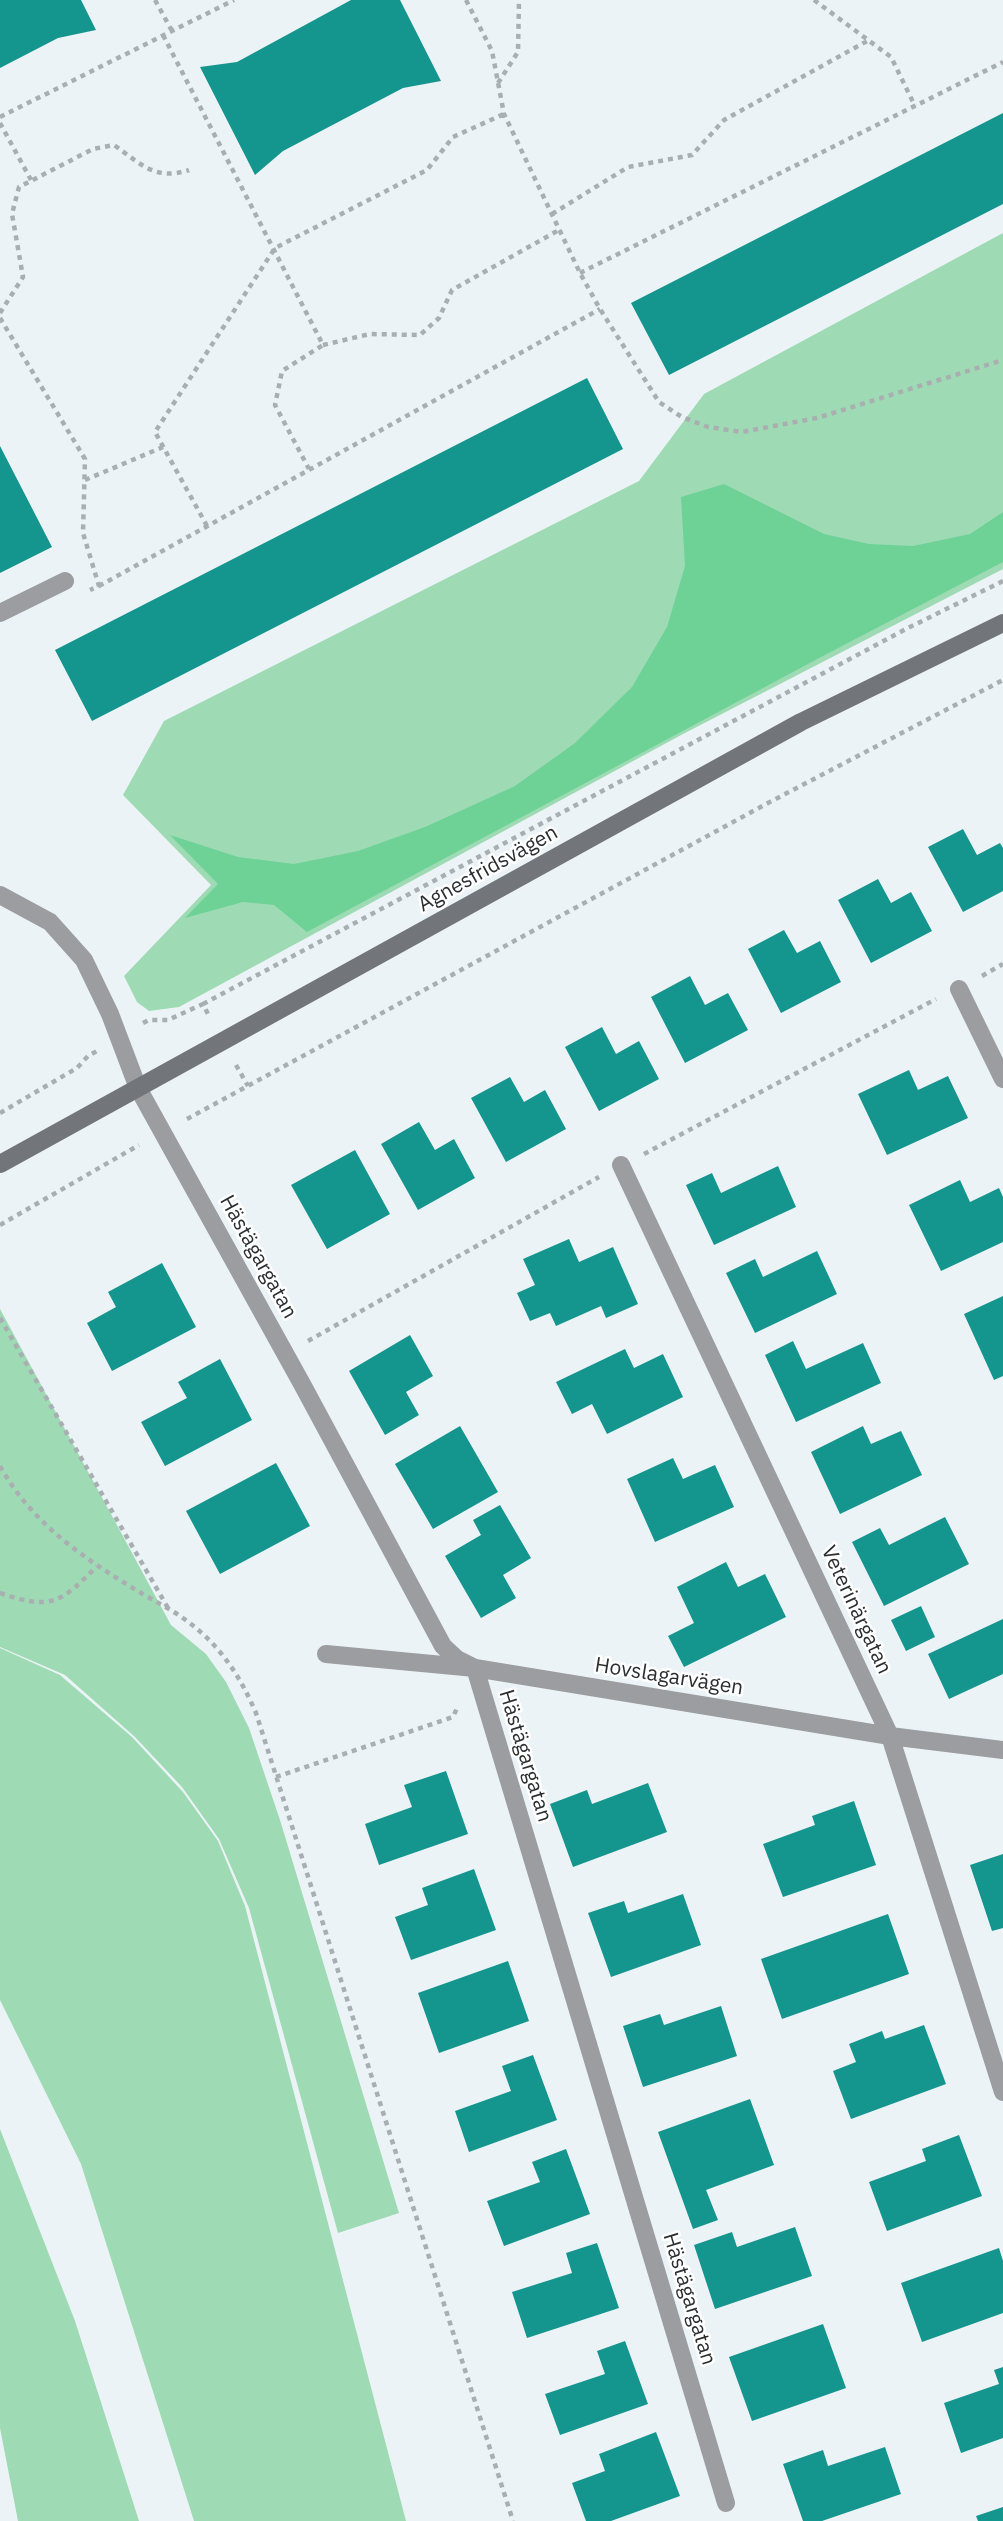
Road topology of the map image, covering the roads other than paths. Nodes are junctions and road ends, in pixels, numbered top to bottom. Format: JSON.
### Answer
{"nodes":[{"id":1,"x":65,"y":581,"type":"dead end"},
{"id":2,"x":0,"y":613,"type":"edge"},
{"id":3,"x":1003,"y":623,"type":"edge"},
{"id":4,"x":0,"y":895,"type":"edge"},
{"id":5,"x":959,"y":989,"type":"dead end"},
{"id":6,"x":1003,"y":1079,"type":"edge"},
{"id":7,"x":138,"y":1088,"type":"junction"},
{"id":8,"x":0,"y":1164,"type":"edge"},
{"id":9,"x":621,"y":1165,"type":"dead end"},
{"id":10,"x":327,"y":1654,"type":"dead end"},
{"id":11,"x":475,"y":1668,"type":"junction"},
{"id":12,"x":890,"y":1736,"type":"junction"},
{"id":13,"x":1003,"y":1750,"type":"edge"},
{"id":14,"x":1003,"y":2092,"type":"edge"},
{"id":15,"x":726,"y":2503,"type":"dead end"}],
"edges":[{"from":1,"to":2,"type":"street"},
{"from":3,"to":7,"type":"main road","name":"Agnesfridsvägen"},
{"from":4,"to":7,"type":"street","name":"Hästägargatan"},
{"from":5,"to":6,"type":"street"},
{"from":7,"to":8,"type":"main road","name":"Agnesfridsvägen"},
{"from":7,"to":11,"type":"street","name":"Hästägargatan"},
{"from":9,"to":12,"type":"street","name":"Veterinärgatan"},
{"from":10,"to":11,"type":"street","name":"Hovslagarvägen"},
{"from":11,"to":12,"type":"street","name":"Hovslagarvägen"},
{"from":11,"to":15,"type":"street","name":"Hästägargatan"},
{"from":12,"to":13,"type":"street","name":"Hovslagarvägen"},
{"from":12,"to":14,"type":"street","name":"Veterinärgatan"}]}
